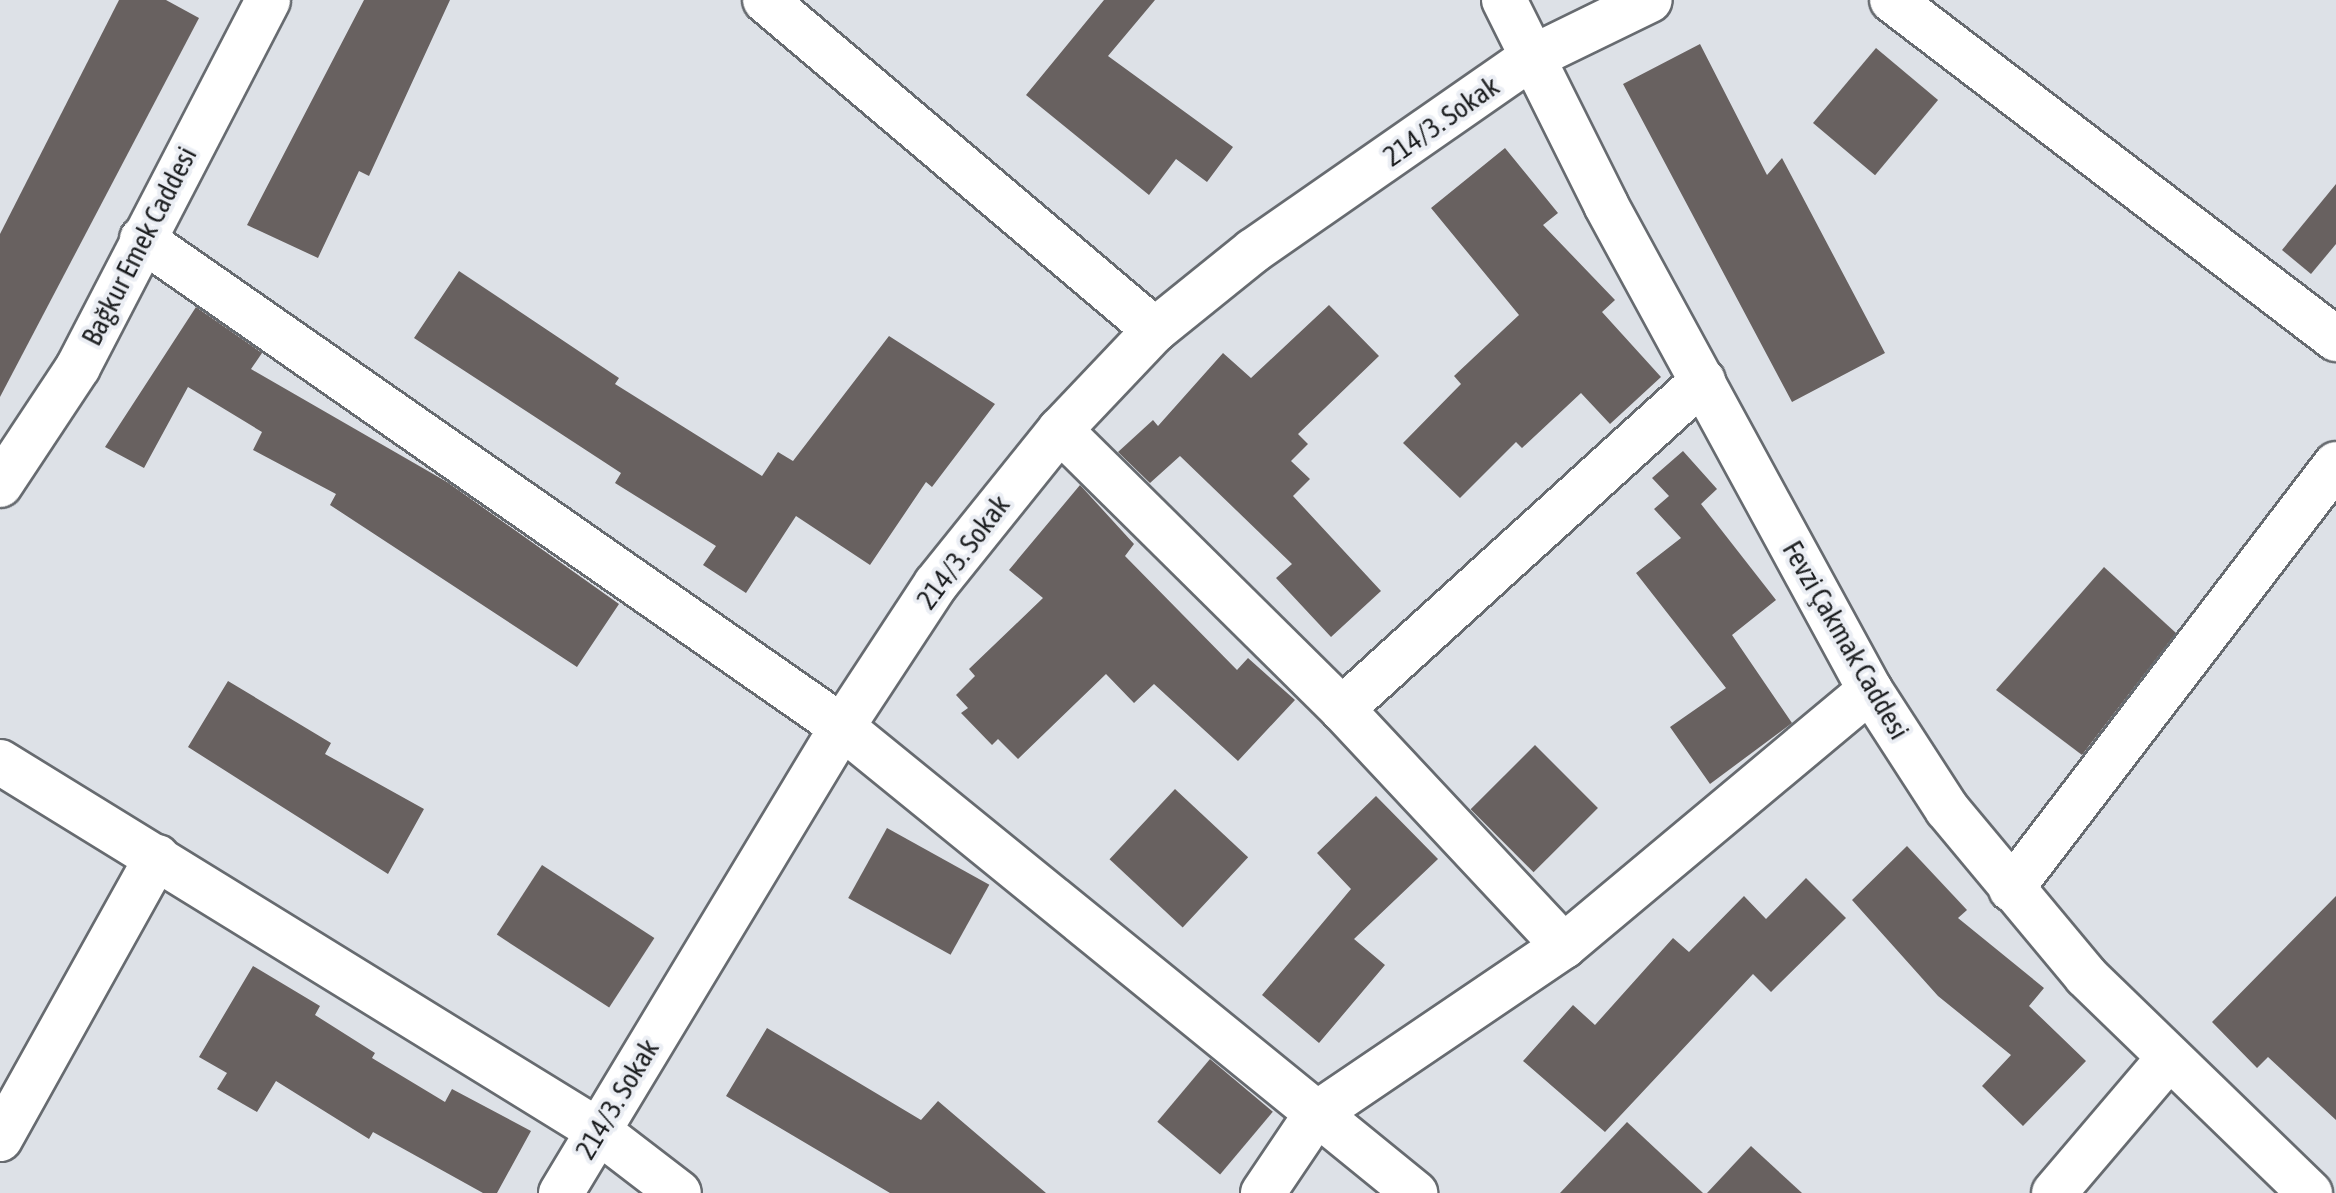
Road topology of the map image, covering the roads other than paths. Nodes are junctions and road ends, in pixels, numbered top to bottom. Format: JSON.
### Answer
{"nodes":[{"id":1,"x":268,"y":0,"type":"edge"},
{"id":2,"x":765,"y":0,"type":"edge"},
{"id":3,"x":1504,"y":0,"type":"edge"},
{"id":4,"x":1650,"y":0,"type":"edge"},
{"id":5,"x":1892,"y":0,"type":"edge"},
{"id":6,"x":1531,"y":58,"type":"junction"},
{"id":7,"x":142,"y":239,"type":"junction"},
{"id":8,"x":1155,"y":330,"type":"junction"},
{"id":9,"x":2336,"y":339,"type":"edge"},
{"id":10,"x":1703,"y":380,"type":"junction"},
{"id":11,"x":1060,"y":430,"type":"junction"},
{"id":12,"x":2336,"y":464,"type":"edge"},
{"id":13,"x":0,"y":485,"type":"edge"},
{"id":14,"x":1870,"y":690,"type":"junction"},
{"id":15,"x":1342,"y":709,"type":"junction"},
{"id":16,"x":842,"y":727,"type":"junction"},
{"id":17,"x":0,"y":762,"type":"edge"},
{"id":18,"x":157,"y":857,"type":"junction"},
{"id":19,"x":2011,"y":889,"type":"junction"},
{"id":20,"x":1564,"y":946,"type":"junction"},
{"id":21,"x":2167,"y":1060,"type":"junction"},
{"id":22,"x":1316,"y":1114,"type":"junction"},
{"id":23,"x":597,"y":1130,"type":"junction"},
{"id":24,"x":0,"y":1139,"type":"edge"},
{"id":25,"x":561,"y":1193,"type":"edge"},
{"id":26,"x":679,"y":1193,"type":"edge"},
{"id":27,"x":1263,"y":1193,"type":"edge"},
{"id":28,"x":1415,"y":1193,"type":"edge"},
{"id":29,"x":2054,"y":1193,"type":"edge"},
{"id":30,"x":2310,"y":1193,"type":"edge"}],
"edges":[{"from":1,"to":7,"type":"street","name":"Bağkur Emek Caddesi"},
{"from":2,"to":8,"type":"street"},
{"from":3,"to":6,"type":"street","name":"Fevzi Çakmak Caddesi"},
{"from":4,"to":6,"type":"street","name":"214/3. Sokak"},
{"from":5,"to":9,"type":"street"},
{"from":6,"to":8,"type":"street","name":"214/3. Sokak"},
{"from":6,"to":10,"type":"street","name":"Fevzi Çakmak Caddesi"},
{"from":7,"to":13,"type":"street","name":"Bağkur Emek Caddesi"},
{"from":7,"to":16,"type":"street"},
{"from":8,"to":11,"type":"street","name":"214/3. Sokak"},
{"from":10,"to":14,"type":"street","name":"Fevzi Çakmak Caddesi"},
{"from":10,"to":15,"type":"street"},
{"from":11,"to":15,"type":"street"},
{"from":11,"to":16,"type":"street","name":"214/3. Sokak"},
{"from":12,"to":19,"type":"street"},
{"from":14,"to":19,"type":"street","name":"Fevzi Çakmak Caddesi"},
{"from":14,"to":20,"type":"street"},
{"from":15,"to":20,"type":"street"},
{"from":16,"to":22,"type":"street"},
{"from":16,"to":23,"type":"street","name":"214/3. Sokak"},
{"from":17,"to":18,"type":"street"},
{"from":18,"to":23,"type":"street"},
{"from":18,"to":24,"type":"street"},
{"from":19,"to":21,"type":"street","name":"Fevzi Çakmak Caddesi"},
{"from":20,"to":22,"type":"street"},
{"from":21,"to":29,"type":"street"},
{"from":21,"to":30,"type":"street","name":"Fevzi Çakmak Caddesi"},
{"from":22,"to":27,"type":"street"},
{"from":22,"to":28,"type":"street"},
{"from":23,"to":25,"type":"street","name":"214/3. Sokak"},
{"from":23,"to":26,"type":"street"}]}
